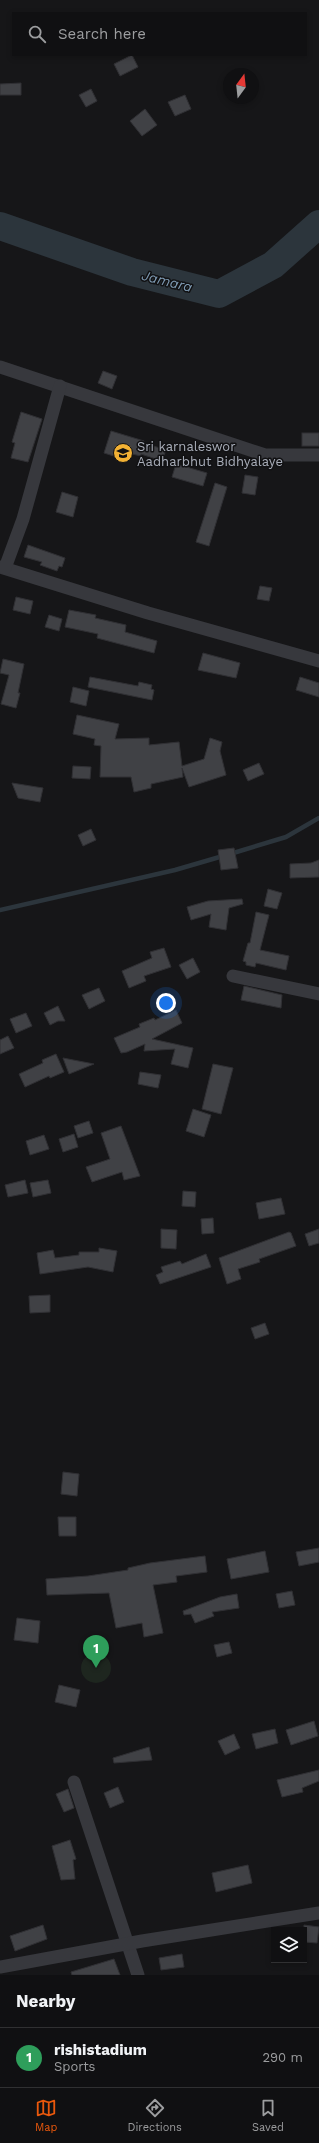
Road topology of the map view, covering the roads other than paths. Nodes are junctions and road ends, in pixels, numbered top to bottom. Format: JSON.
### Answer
{"nodes":[{"id":1,"x":0,"y":367,"type":"edge"},
{"id":2,"x":60,"y":386,"type":"junction"},
{"id":3,"x":319,"y":455,"type":"edge"},
{"id":4,"x":2,"y":568,"type":"edge"},
{"id":5,"x":319,"y":661,"type":"edge"},
{"id":6,"x":233,"y":976,"type":"dead end"},
{"id":7,"x":319,"y":994,"type":"edge"},
{"id":8,"x":74,"y":1782,"type":"dead end"},
{"id":9,"x":319,"y":1913,"type":"edge"},
{"id":10,"x":127,"y":1944,"type":"junction"},
{"id":11,"x":0,"y":1967,"type":"edge"},
{"id":12,"x":138,"y":1975,"type":"edge"}],
"edges":[{"from":1,"to":2,"type":"street"},
{"from":2,"to":3,"type":"street"},
{"from":2,"to":4,"type":"street"},
{"from":4,"to":5,"type":"street"},
{"from":6,"to":7,"type":"street"},
{"from":8,"to":10,"type":"street"},
{"from":9,"to":10,"type":"street"},
{"from":10,"to":11,"type":"street"},
{"from":10,"to":12,"type":"street"}]}
